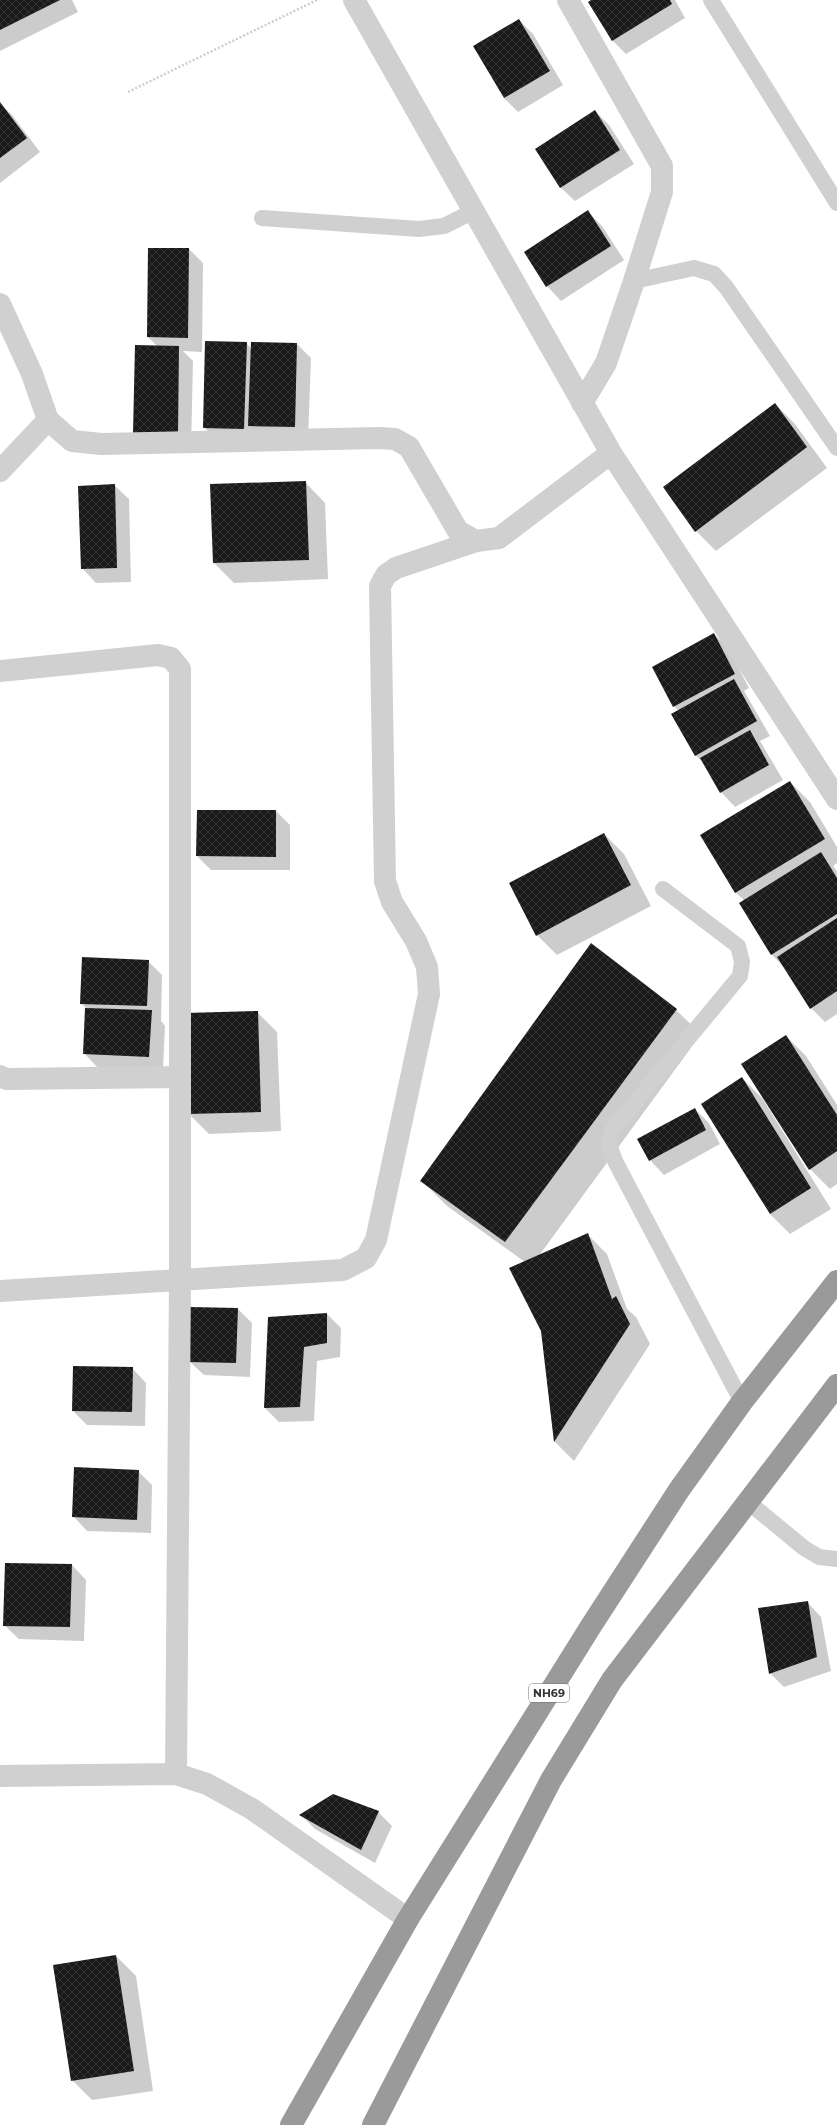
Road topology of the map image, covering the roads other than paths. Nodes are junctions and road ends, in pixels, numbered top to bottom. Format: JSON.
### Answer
{"nodes":[{"id":1,"x":354,"y":0,"type":"edge"},
{"id":2,"x":568,"y":0,"type":"edge"},
{"id":3,"x":712,"y":0,"type":"edge"},
{"id":4,"x":837,"y":203,"type":"edge"},
{"id":5,"x":474,"y":211,"type":"junction"},
{"id":6,"x":262,"y":218,"type":"dead end"},
{"id":7,"x":634,"y":281,"type":"junction"},
{"id":8,"x":0,"y":304,"type":"edge"},
{"id":9,"x":582,"y":403,"type":"junction"},
{"id":10,"x":48,"y":420,"type":"junction"},
{"id":11,"x":837,"y":448,"type":"edge"},
{"id":12,"x":611,"y":453,"type":"junction"},
{"id":13,"x":0,"y":471,"type":"edge"},
{"id":14,"x":476,"y":541,"type":"junction"},
{"id":15,"x":0,"y":672,"type":"edge"},
{"id":16,"x":837,"y":799,"type":"edge"},
{"id":17,"x":663,"y":889,"type":"dead end"},
{"id":18,"x":0,"y":1076,"type":"edge"},
{"id":19,"x":179,"y":1076,"type":"junction"},
{"id":20,"x":180,"y":1280,"type":"junction"},
{"id":21,"x":837,"y":1281,"type":"edge"},
{"id":22,"x":0,"y":1292,"type":"edge"},
{"id":23,"x":837,"y":1385,"type":"edge"},
{"id":24,"x":742,"y":1402,"type":"junction"},
{"id":25,"x":748,"y":1501,"type":"junction"},
{"id":26,"x":837,"y":1559,"type":"edge"},
{"id":27,"x":176,"y":1774,"type":"junction"},
{"id":28,"x":0,"y":1776,"type":"edge"},
{"id":29,"x":408,"y":1919,"type":"junction"},
{"id":30,"x":291,"y":2125,"type":"edge"},
{"id":31,"x":373,"y":2125,"type":"edge"}],
"edges":[{"from":1,"to":5,"type":"street"},
{"from":2,"to":7,"type":"street"},
{"from":3,"to":4,"type":"lane"},
{"from":5,"to":6,"type":"lane"},
{"from":5,"to":9,"type":"street"},
{"from":7,"to":9,"type":"street"},
{"from":7,"to":11,"type":"lane"},
{"from":8,"to":10,"type":"street"},
{"from":9,"to":12,"type":"street"},
{"from":10,"to":13,"type":"street"},
{"from":10,"to":14,"type":"street"},
{"from":12,"to":14,"type":"street"},
{"from":12,"to":16,"type":"street"},
{"from":14,"to":20,"type":"street"},
{"from":15,"to":19,"type":"street"},
{"from":17,"to":24,"type":"lane"},
{"from":18,"to":19,"type":"street"},
{"from":19,"to":20,"type":"street"},
{"from":20,"to":22,"type":"street"},
{"from":20,"to":27,"type":"street"},
{"from":21,"to":24,"type":"highway","number":"NH69"},
{"from":23,"to":25,"type":"highway"},
{"from":24,"to":29,"type":"highway","number":"NH69"},
{"from":25,"to":26,"type":"lane"},
{"from":25,"to":31,"type":"highway"},
{"from":27,"to":28,"type":"street"},
{"from":27,"to":29,"type":"street"},
{"from":29,"to":30,"type":"highway","number":"NH69"}]}
